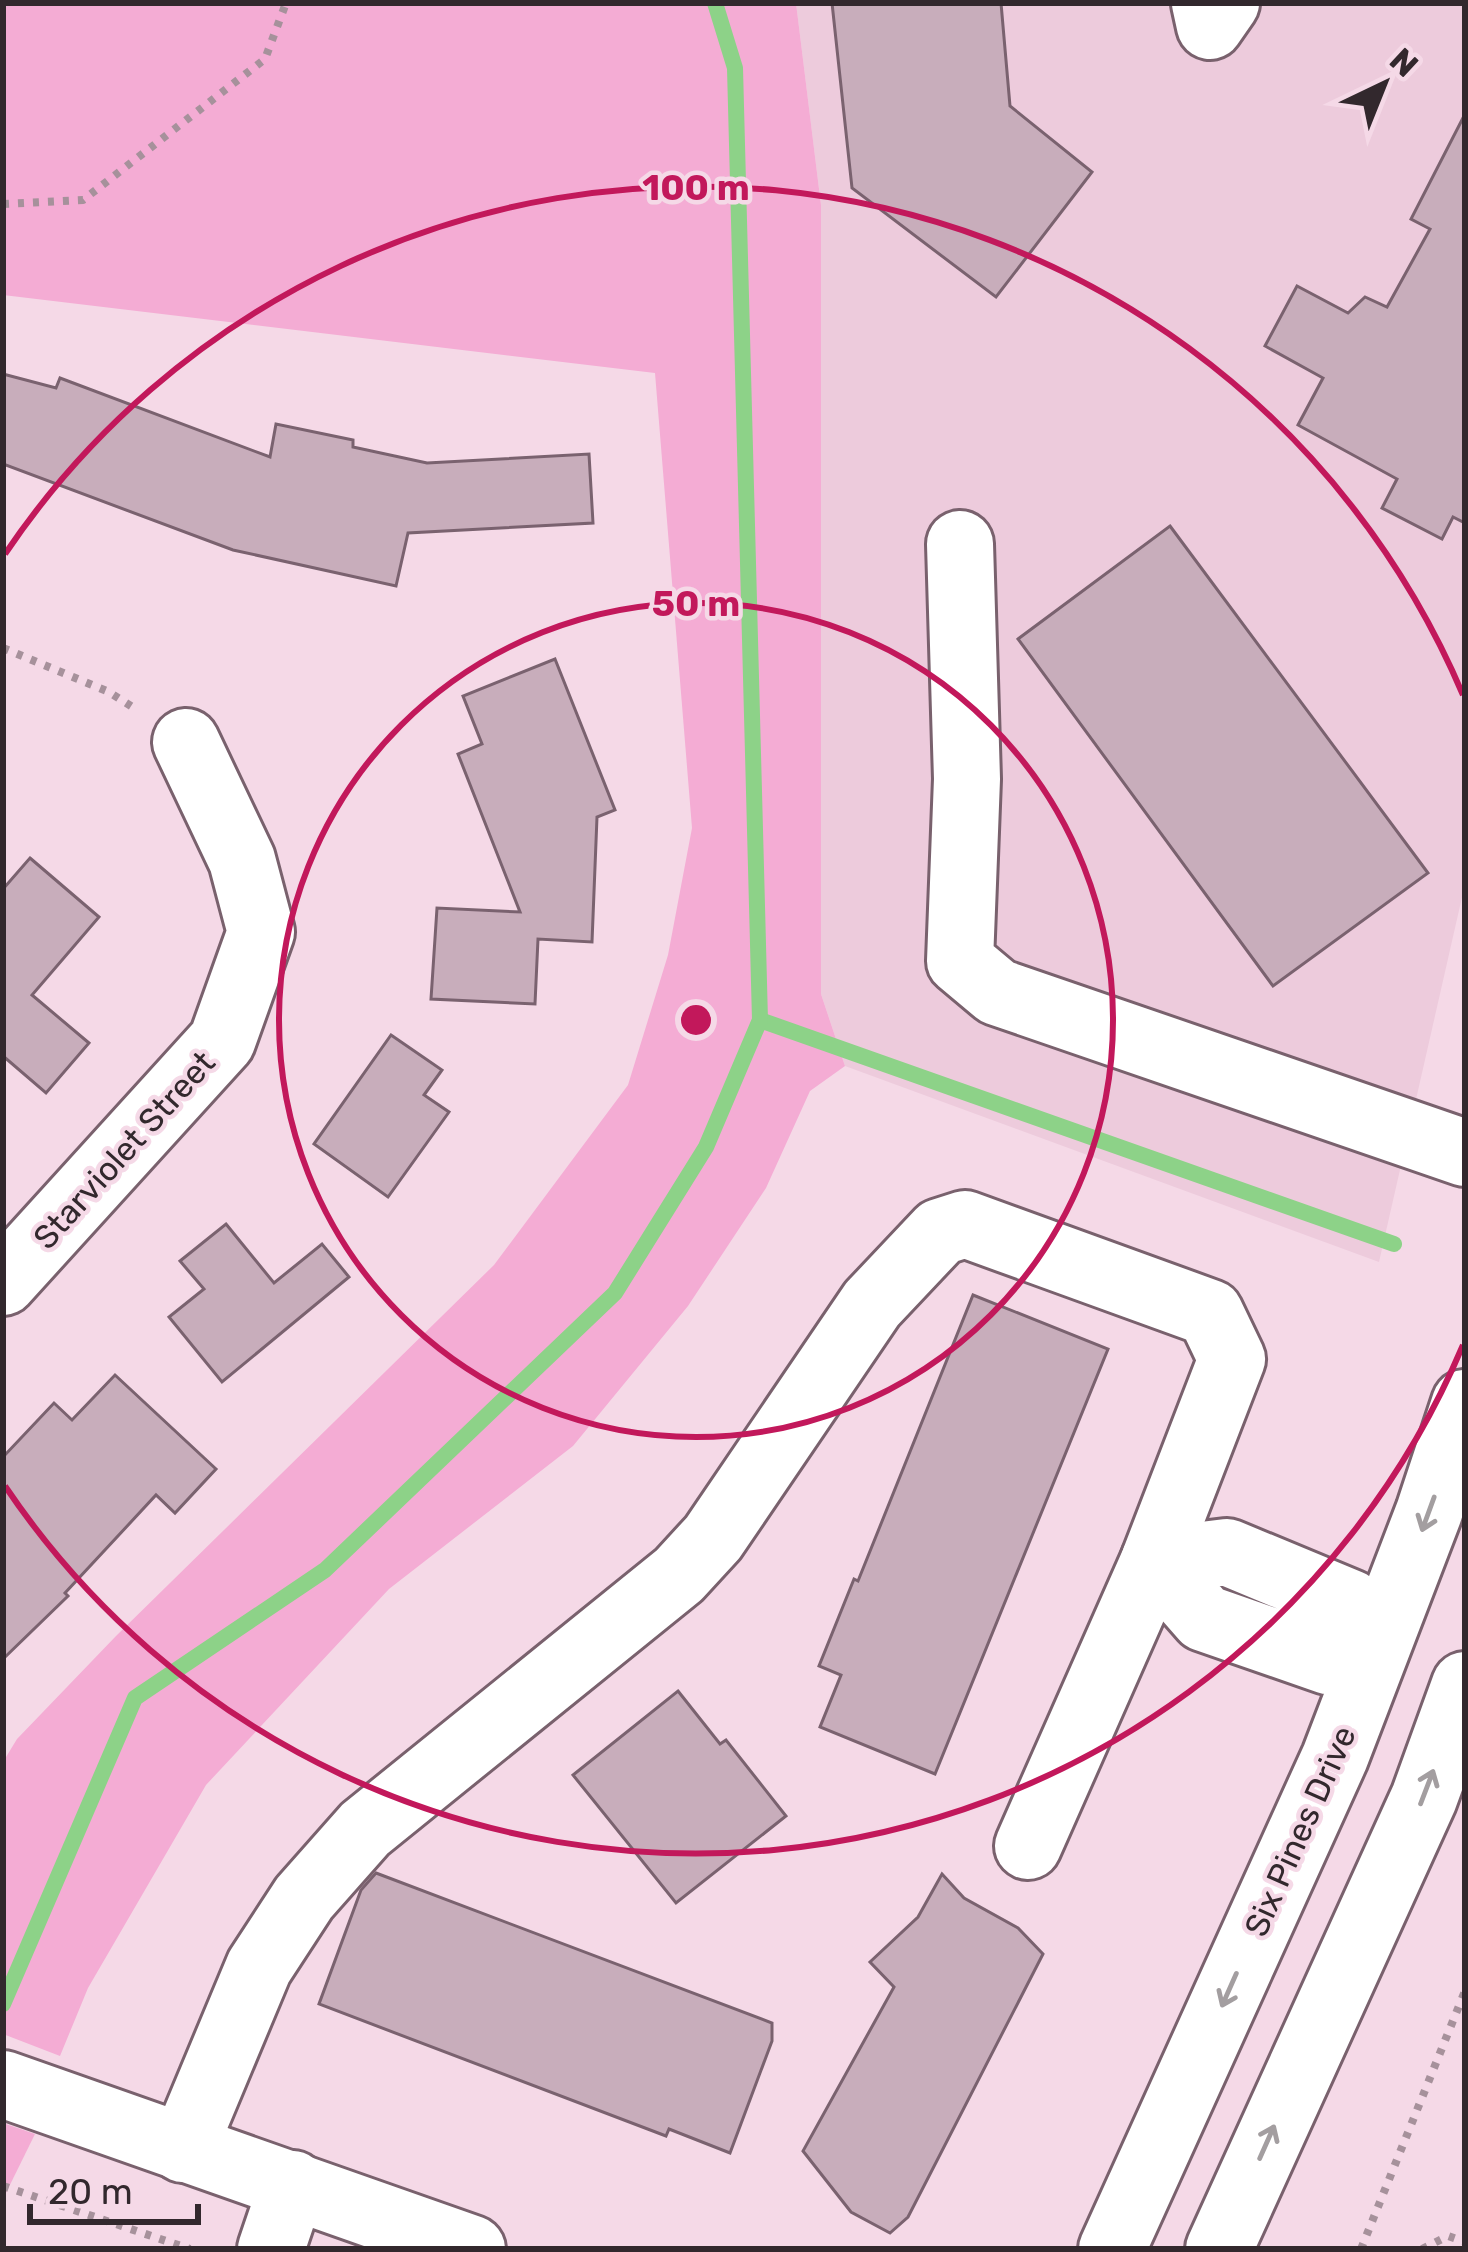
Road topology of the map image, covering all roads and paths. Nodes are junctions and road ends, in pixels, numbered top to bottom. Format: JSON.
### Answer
{"nodes":[{"id":1,"x":286,"y":3,"type":"edge"},
{"id":2,"x":1205,"y":3,"type":"edge"},
{"id":3,"x":1226,"y":3,"type":"edge"},
{"id":4,"x":3,"y":204,"type":"edge"},
{"id":5,"x":960,"y":544,"type":"dead end"},
{"id":6,"x":3,"y":648,"type":"edge"},
{"id":7,"x":186,"y":742,"type":"joint"},
{"id":8,"x":1465,"y":1153,"type":"edge"},
{"id":9,"x":3,"y":1282,"type":"edge"},
{"id":10,"x":1465,"y":1403,"type":"edge"},
{"id":11,"x":1154,"y":1561,"type":"junction"},
{"id":12,"x":1366,"y":1643,"type":"junction"},
{"id":13,"x":1465,"y":1682,"type":"edge"},
{"id":14,"x":1028,"y":1846,"type":"dead end"},
{"id":15,"x":1465,"y":1990,"type":"edge"},
{"id":16,"x":3,"y":2084,"type":"edge"},
{"id":17,"x":183,"y":2149,"type":"junction"},
{"id":18,"x":293,"y":2184,"type":"junction"},
{"id":19,"x":3,"y":2186,"type":"edge"},
{"id":20,"x":382,"y":2234,"type":"edge"},
{"id":21,"x":1465,"y":2242,"type":"edge"},
{"id":22,"x":190,"y":2249,"type":"edge"},
{"id":23,"x":272,"y":2249,"type":"edge"},
{"id":24,"x":472,"y":2249,"type":"edge"},
{"id":25,"x":1112,"y":2249,"type":"edge"},
{"id":26,"x":1219,"y":2249,"type":"edge"},
{"id":27,"x":1361,"y":2249,"type":"edge"},
{"id":28,"x":1422,"y":2249,"type":"edge"}],
"edges":[{"from":1,"to":4,"type":"path"},
{"from":2,"to":3,"type":"street"},
{"from":5,"to":8,"type":"street"},
{"from":6,"to":7,"type":"path"},
{"from":7,"to":9,"type":"street","name":"Starviolet Street"},
{"from":10,"to":12,"type":"street","name":"Six Pines Drive","one_way":true},
{"from":11,"to":12,"type":"street"},
{"from":11,"to":14,"type":"street"},
{"from":11,"to":17,"type":"street"},
{"from":12,"to":13,"type":"street"},
{"from":12,"to":25,"type":"street","name":"Six Pines Drive","one_way":true},
{"from":26,"to":13,"type":"street","one_way":true},
{"from":15,"to":27,"type":"path"},
{"from":16,"to":17,"type":"street"},
{"from":17,"to":18,"type":"street"},
{"from":18,"to":20,"type":"street"},
{"from":18,"to":23,"type":"street"},
{"from":19,"to":22,"type":"path"},
{"from":20,"to":24,"type":"street"},
{"from":21,"to":28,"type":"path"}]}
